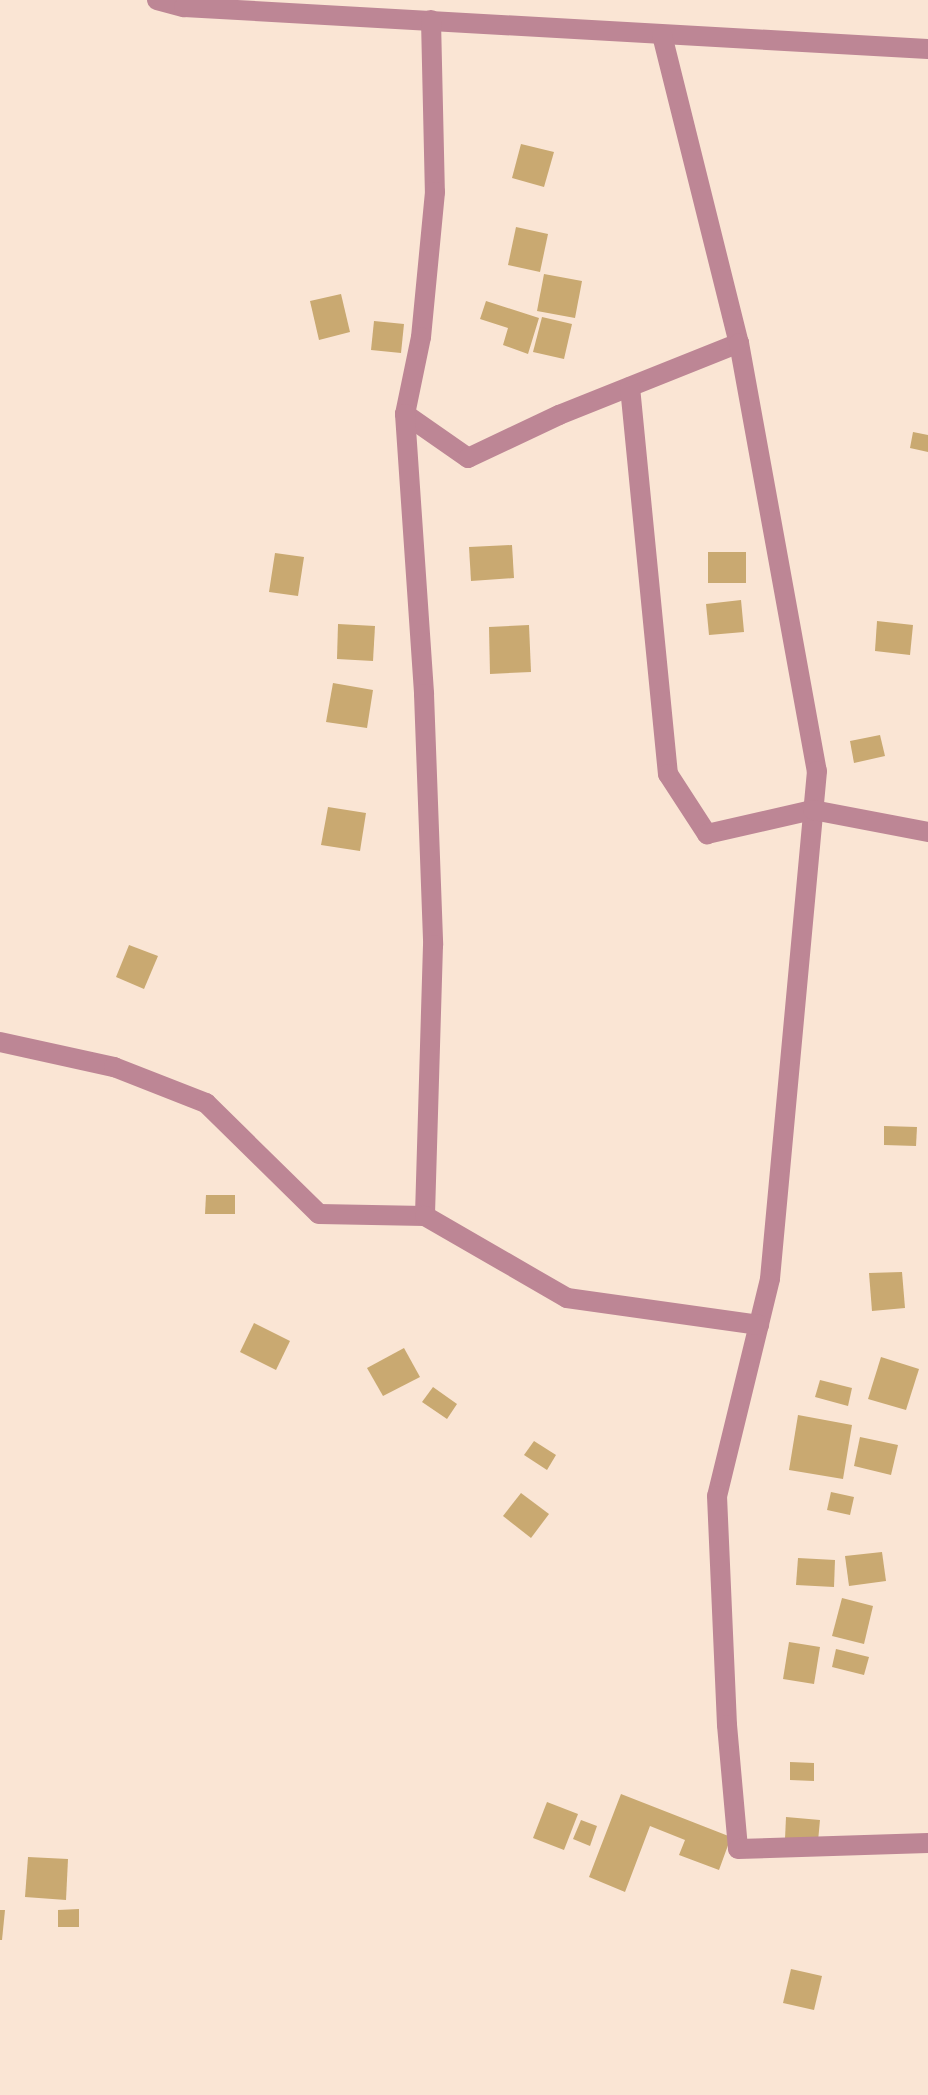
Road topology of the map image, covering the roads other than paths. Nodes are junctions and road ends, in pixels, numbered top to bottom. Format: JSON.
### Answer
{"nodes":[{"id":1,"x":157,"y":0,"type":"edge"},
{"id":2,"x":431,"y":20,"type":"junction"},
{"id":3,"x":662,"y":35,"type":"junction"},
{"id":4,"x":928,"y":49,"type":"edge"},
{"id":5,"x":739,"y":343,"type":"junction"},
{"id":6,"x":630,"y":387,"type":"junction"},
{"id":7,"x":405,"y":414,"type":"junction"},
{"id":8,"x":813,"y":810,"type":"junction"},
{"id":9,"x":928,"y":832,"type":"edge"},
{"id":10,"x":1,"y":1047,"type":"edge"},
{"id":11,"x":425,"y":1216,"type":"junction"},
{"id":12,"x":759,"y":1325,"type":"junction"},
{"id":13,"x":928,"y":1843,"type":"edge"}],
"edges":[{"from":1,"to":2,"type":"street"},
{"from":2,"to":3,"type":"street"},
{"from":2,"to":7,"type":"street"},
{"from":3,"to":4,"type":"street"},
{"from":3,"to":5,"type":"street"},
{"from":5,"to":6,"type":"street"},
{"from":5,"to":8,"type":"street"},
{"from":6,"to":7,"type":"street"},
{"from":6,"to":8,"type":"street"},
{"from":7,"to":11,"type":"street"},
{"from":8,"to":9,"type":"street"},
{"from":8,"to":12,"type":"street"},
{"from":10,"to":11,"type":"street"},
{"from":11,"to":12,"type":"street"},
{"from":12,"to":13,"type":"street"}]}
